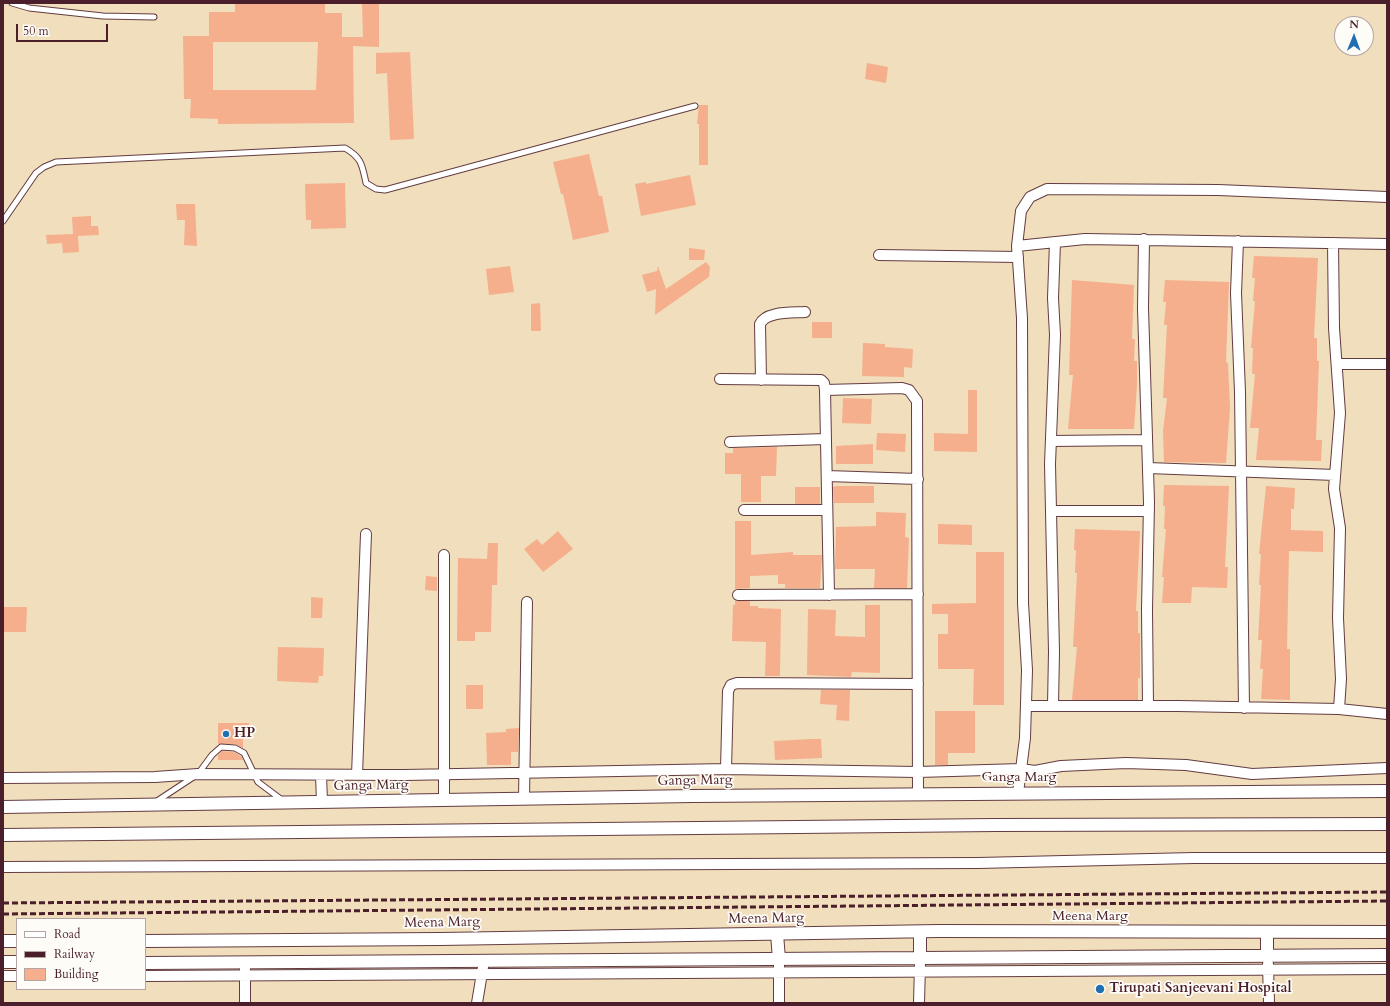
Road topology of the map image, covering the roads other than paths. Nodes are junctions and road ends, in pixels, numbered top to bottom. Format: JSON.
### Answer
{"nodes":[{"id":1,"x":12,"y":3,"type":"edge"},
{"id":2,"x":154,"y":18,"type":"dead end"},
{"id":3,"x":694,"y":106,"type":"dead end"},
{"id":4,"x":1387,"y":197,"type":"edge"},
{"id":5,"x":3,"y":221,"type":"edge"},
{"id":6,"x":1144,"y":239,"type":"junction"},
{"id":7,"x":1238,"y":241,"type":"junction"},
{"id":8,"x":1055,"y":242,"type":"junction"},
{"id":9,"x":1333,"y":243,"type":"junction"},
{"id":10,"x":1387,"y":244,"type":"edge"},
{"id":11,"x":1017,"y":246,"type":"junction"},
{"id":12,"x":879,"y":255,"type":"dead end"},
{"id":13,"x":1018,"y":257,"type":"junction"},
{"id":14,"x":805,"y":312,"type":"dead end"},
{"id":15,"x":1337,"y":364,"type":"junction"},
{"id":16,"x":1387,"y":364,"type":"edge"},
{"id":17,"x":720,"y":379,"type":"dead end"},
{"id":18,"x":761,"y":380,"type":"junction"},
{"id":19,"x":825,"y":390,"type":"junction"},
{"id":20,"x":826,"y":439,"type":"junction"},
{"id":21,"x":1147,"y":440,"type":"junction"},
{"id":22,"x":1051,"y":441,"type":"junction"},
{"id":23,"x":730,"y":442,"type":"dead end"},
{"id":24,"x":1148,"y":468,"type":"junction"},
{"id":25,"x":1241,"y":472,"type":"junction"},
{"id":26,"x":1335,"y":475,"type":"junction"},
{"id":27,"x":827,"y":476,"type":"junction"},
{"id":28,"x":918,"y":478,"type":"junction"},
{"id":29,"x":744,"y":510,"type":"dead end"},
{"id":30,"x":827,"y":510,"type":"junction"},
{"id":31,"x":1051,"y":511,"type":"junction"},
{"id":32,"x":1149,"y":511,"type":"junction"},
{"id":33,"x":366,"y":534,"type":"dead end"},
{"id":34,"x":444,"y":554,"type":"dead end"},
{"id":35,"x":829,"y":594,"type":"junction"},
{"id":36,"x":918,"y":594,"type":"junction"},
{"id":37,"x":738,"y":595,"type":"dead end"},
{"id":38,"x":527,"y":602,"type":"dead end"},
{"id":39,"x":918,"y":684,"type":"junction"},
{"id":40,"x":1053,"y":705,"type":"junction"},
{"id":41,"x":1148,"y":705,"type":"junction"},
{"id":42,"x":1026,"y":706,"type":"junction"},
{"id":43,"x":1244,"y":708,"type":"junction"},
{"id":44,"x":1339,"y":709,"type":"junction"},
{"id":45,"x":1387,"y":714,"type":"edge"},
{"id":46,"x":1387,"y":768,"type":"edge"},
{"id":47,"x":1021,"y":769,"type":"junction"},
{"id":48,"x":726,"y":770,"type":"junction"},
{"id":49,"x":525,"y":772,"type":"junction"},
{"id":50,"x":918,"y":772,"type":"junction"},
{"id":51,"x":198,"y":774,"type":"junction"},
{"id":52,"x":253,"y":774,"type":"junction"},
{"id":53,"x":444,"y":774,"type":"junction"},
{"id":54,"x":321,"y":775,"type":"junction"},
{"id":55,"x":358,"y":775,"type":"junction"},
{"id":56,"x":3,"y":778,"type":"edge"},
{"id":57,"x":1387,"y":790,"type":"edge"},
{"id":58,"x":1018,"y":793,"type":"junction"},
{"id":59,"x":918,"y":794,"type":"junction"},
{"id":60,"x":524,"y":799,"type":"junction"},
{"id":61,"x":444,"y":800,"type":"junction"},
{"id":62,"x":286,"y":802,"type":"junction"},
{"id":63,"x":322,"y":802,"type":"junction"},
{"id":64,"x":151,"y":805,"type":"junction"},
{"id":65,"x":3,"y":806,"type":"edge"},
{"id":66,"x":1387,"y":824,"type":"edge"},
{"id":67,"x":3,"y":835,"type":"edge"},
{"id":68,"x":1387,"y":858,"type":"edge"},
{"id":69,"x":3,"y":867,"type":"edge"},
{"id":70,"x":920,"y":932,"type":"junction"},
{"id":71,"x":1387,"y":932,"type":"edge"},
{"id":72,"x":1267,"y":933,"type":"junction"},
{"id":73,"x":778,"y":934,"type":"junction"},
{"id":74,"x":146,"y":940,"type":"edge"},
{"id":75,"x":16,"y":941,"type":"edge"},
{"id":76,"x":3,"y":942,"type":"edge"},
{"id":77,"x":1387,"y":955,"type":"edge"},
{"id":78,"x":1267,"y":956,"type":"junction"},
{"id":79,"x":779,"y":959,"type":"junction"},
{"id":80,"x":3,"y":962,"type":"edge"},
{"id":81,"x":16,"y":962,"type":"edge"},
{"id":82,"x":484,"y":962,"type":"junction"},
{"id":83,"x":146,"y":963,"type":"edge"},
{"id":84,"x":920,"y":965,"type":"junction"},
{"id":85,"x":245,"y":969,"type":"junction"},
{"id":86,"x":1387,"y":969,"type":"edge"},
{"id":87,"x":1268,"y":970,"type":"junction"},
{"id":88,"x":779,"y":972,"type":"junction"},
{"id":89,"x":482,"y":974,"type":"junction"},
{"id":90,"x":3,"y":976,"type":"edge"},
{"id":91,"x":16,"y":976,"type":"edge"},
{"id":92,"x":146,"y":976,"type":"edge"},
{"id":93,"x":245,"y":1003,"type":"edge"},
{"id":94,"x":477,"y":1003,"type":"edge"},
{"id":95,"x":779,"y":1003,"type":"edge"},
{"id":96,"x":919,"y":1003,"type":"edge"},
{"id":97,"x":1269,"y":1003,"type":"edge"}],
"edges":[{"from":1,"to":2,"type":"lane"},
{"from":3,"to":5,"type":"lane"},
{"from":4,"to":11,"type":"street"},
{"from":6,"to":7,"type":"street"},
{"from":6,"to":8,"type":"street"},
{"from":6,"to":21,"type":"street"},
{"from":7,"to":9,"type":"street"},
{"from":7,"to":25,"type":"street"},
{"from":8,"to":11,"type":"street"},
{"from":8,"to":22,"type":"street"},
{"from":9,"to":10,"type":"street"},
{"from":9,"to":15,"type":"street"},
{"from":11,"to":13,"type":"street"},
{"from":12,"to":13,"type":"street"},
{"from":13,"to":42,"type":"street"},
{"from":14,"to":18,"type":"street"},
{"from":15,"to":16,"type":"street"},
{"from":15,"to":26,"type":"street"},
{"from":17,"to":18,"type":"street"},
{"from":18,"to":19,"type":"street"},
{"from":19,"to":20,"type":"street"},
{"from":19,"to":28,"type":"street"},
{"from":20,"to":23,"type":"street"},
{"from":20,"to":27,"type":"street"},
{"from":21,"to":22,"type":"street"},
{"from":21,"to":24,"type":"street"},
{"from":22,"to":31,"type":"street"},
{"from":24,"to":25,"type":"street"},
{"from":24,"to":32,"type":"street"},
{"from":25,"to":26,"type":"street"},
{"from":25,"to":43,"type":"street"},
{"from":26,"to":44,"type":"street"},
{"from":27,"to":28,"type":"street"},
{"from":27,"to":30,"type":"street"},
{"from":28,"to":36,"type":"street"},
{"from":29,"to":30,"type":"street"},
{"from":30,"to":35,"type":"street"},
{"from":31,"to":32,"type":"street"},
{"from":31,"to":40,"type":"street"},
{"from":32,"to":41,"type":"street"},
{"from":33,"to":55,"type":"street"},
{"from":34,"to":53,"type":"street"},
{"from":35,"to":36,"type":"street"},
{"from":35,"to":37,"type":"street"},
{"from":36,"to":39,"type":"street"},
{"from":38,"to":49,"type":"street"},
{"from":39,"to":48,"type":"street"},
{"from":39,"to":50,"type":"street"},
{"from":40,"to":41,"type":"street"},
{"from":40,"to":42,"type":"street"},
{"from":41,"to":43,"type":"street"},
{"from":42,"to":47,"type":"street"},
{"from":43,"to":44,"type":"street"},
{"from":44,"to":45,"type":"street"},
{"from":46,"to":47,"type":"street"},
{"from":47,"to":50,"type":"street"},
{"from":47,"to":58,"type":"street"},
{"from":48,"to":49,"type":"street"},
{"from":48,"to":50,"type":"street"},
{"from":49,"to":53,"type":"street"},
{"from":49,"to":60,"type":"street"},
{"from":50,"to":59,"type":"street"},
{"from":51,"to":52,"type":"street"},
{"from":51,"to":52,"type":"lane"},
{"from":51,"to":56,"type":"street"},
{"from":51,"to":64,"type":"lane"},
{"from":52,"to":54,"type":"street"},
{"from":52,"to":62,"type":"lane"},
{"from":53,"to":55,"type":"street"},
{"from":53,"to":61,"type":"street"},
{"from":54,"to":55,"type":"street"},
{"from":54,"to":63,"type":"street"},
{"from":57,"to":58,"type":"street","name":"Ganga Marg"},
{"from":58,"to":59,"type":"street","name":"Ganga Marg"},
{"from":59,"to":60,"type":"street","name":"Ganga Marg"},
{"from":60,"to":61,"type":"street","name":"Ganga Marg"},
{"from":61,"to":63,"type":"street","name":"Ganga Marg"},
{"from":62,"to":63,"type":"street","name":"Ganga Marg"},
{"from":62,"to":64,"type":"street","name":"Ganga Marg"},
{"from":64,"to":65,"type":"street","name":"Ganga Marg"},
{"from":66,"to":67,"type":"street"},
{"from":68,"to":69,"type":"street"},
{"from":70,"to":72,"type":"street","name":"Meena Marg"},
{"from":70,"to":73,"type":"street","name":"Meena Marg"},
{"from":70,"to":84,"type":"street"},
{"from":71,"to":72,"type":"street","name":"Meena Marg"},
{"from":72,"to":78,"type":"street"},
{"from":73,"to":74,"type":"street","name":"Meena Marg"},
{"from":73,"to":79,"type":"street"},
{"from":75,"to":76,"type":"street"},
{"from":77,"to":78,"type":"street"},
{"from":78,"to":84,"type":"street"},
{"from":78,"to":87,"type":"street"},
{"from":79,"to":82,"type":"street"},
{"from":79,"to":84,"type":"street"},
{"from":79,"to":88,"type":"street"},
{"from":80,"to":81,"type":"street"},
{"from":82,"to":85,"type":"street"},
{"from":82,"to":89,"type":"street"},
{"from":83,"to":85,"type":"street"},
{"from":84,"to":87,"type":"street"},
{"from":84,"to":88,"type":"street"},
{"from":84,"to":96,"type":"street"},
{"from":85,"to":89,"type":"street"},
{"from":85,"to":92,"type":"street"},
{"from":85,"to":93,"type":"street"},
{"from":86,"to":87,"type":"street"},
{"from":87,"to":97,"type":"street"},
{"from":88,"to":89,"type":"street"},
{"from":88,"to":95,"type":"street"},
{"from":89,"to":94,"type":"street"},
{"from":90,"to":91,"type":"street"}]}
